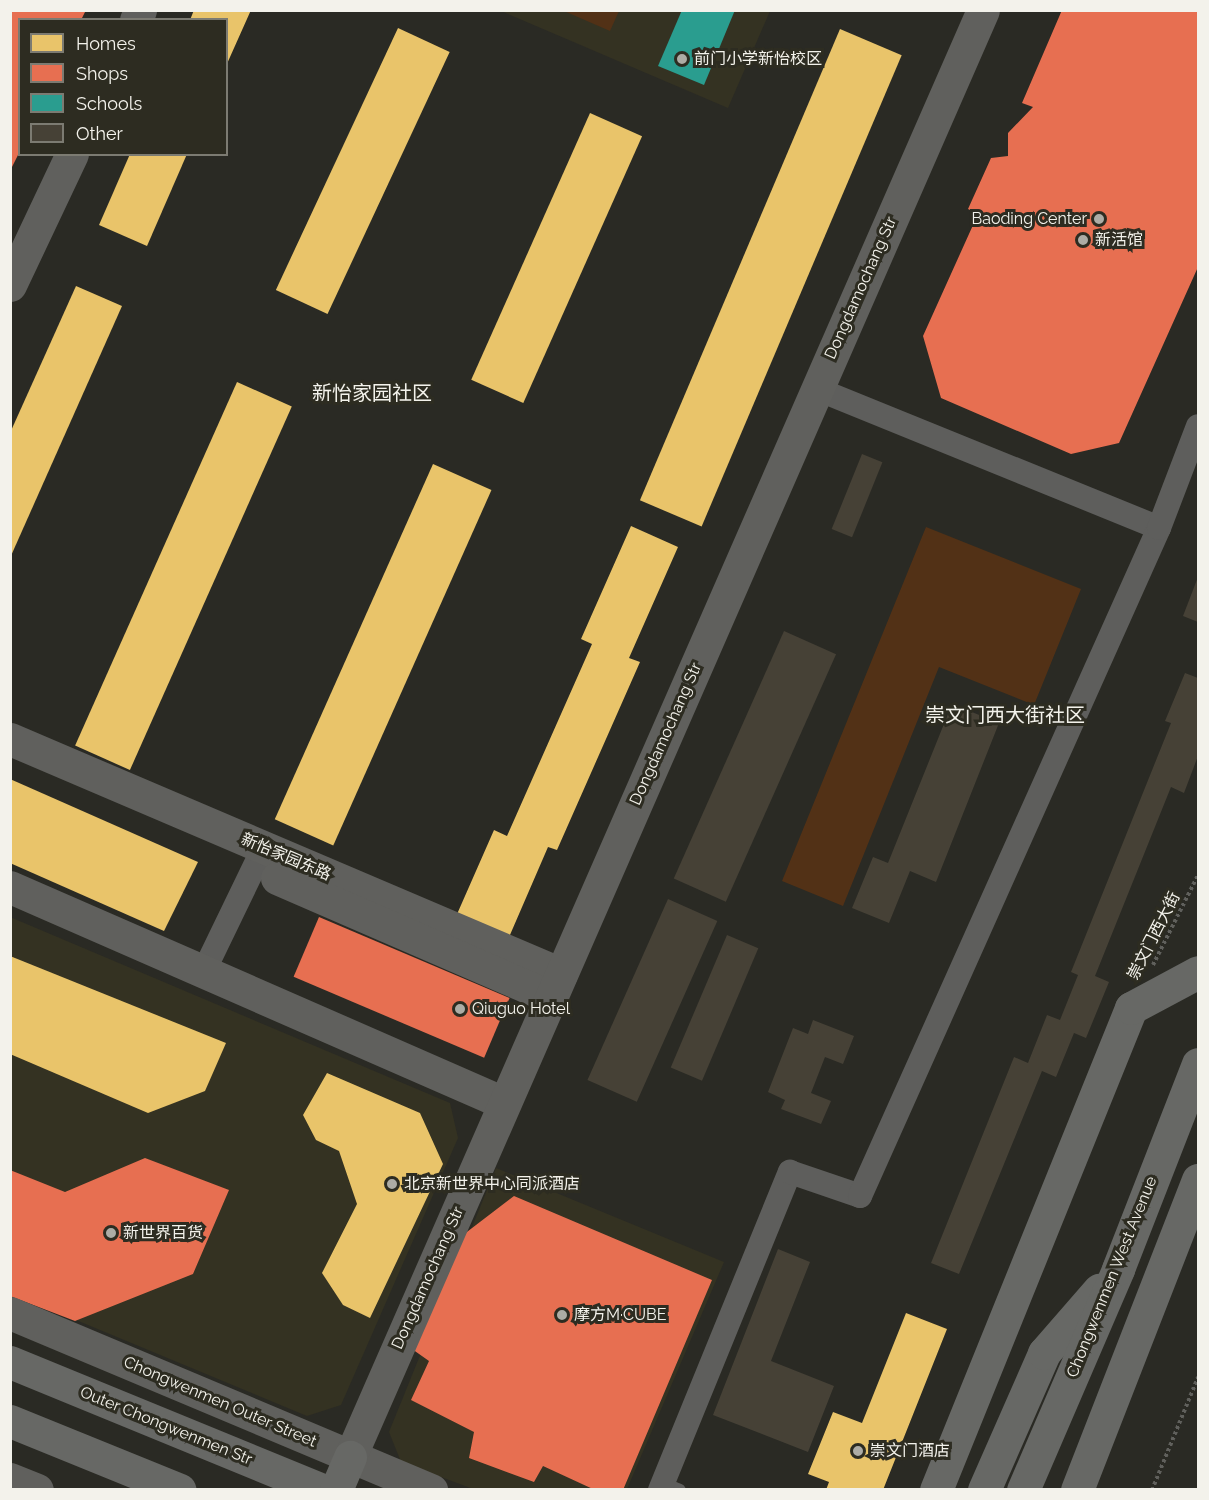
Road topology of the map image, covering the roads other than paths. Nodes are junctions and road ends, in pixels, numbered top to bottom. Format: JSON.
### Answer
{"nodes":[{"id":1,"x":983,"y":10,"type":"edge"},
{"id":2,"x":71,"y":156,"type":"edge"},
{"id":3,"x":10,"y":285,"type":"edge"},
{"id":4,"x":817,"y":388,"type":"junction"},
{"id":5,"x":1198,"y":426,"type":"edge"},
{"id":6,"x":1160,"y":528,"type":"junction"},
{"id":7,"x":10,"y":739,"type":"edge"},
{"id":8,"x":10,"y":764,"type":"edge"},
{"id":9,"x":260,"y":858,"type":"junction"},
{"id":10,"x":10,"y":887,"type":"edge"},
{"id":11,"x":1198,"y":972,"type":"edge"},
{"id":12,"x":202,"y":973,"type":"junction"},
{"id":13,"x":556,"y":986,"type":"junction"},
{"id":14,"x":1198,"y":1064,"type":"edge"},
{"id":15,"x":504,"y":1103,"type":"junction"},
{"id":16,"x":1198,"y":1180,"type":"edge"},
{"id":17,"x":1118,"y":1269,"type":"junction"},
{"id":18,"x":10,"y":1313,"type":"edge"},
{"id":19,"x":10,"y":1362,"type":"edge"},
{"id":20,"x":10,"y":1421,"type":"edge"},
{"id":21,"x":350,"y":1457,"type":"junction"},
{"id":22,"x":10,"y":1479,"type":"edge"},
{"id":23,"x":668,"y":1487,"type":"edge"},
{"id":24,"x":38,"y":1490,"type":"edge"},
{"id":25,"x":180,"y":1490,"type":"edge"},
{"id":26,"x":322,"y":1490,"type":"edge"},
{"id":27,"x":336,"y":1490,"type":"edge"},
{"id":28,"x":431,"y":1490,"type":"edge"},
{"id":29,"x":936,"y":1490,"type":"edge"},
{"id":30,"x":984,"y":1490,"type":"edge"},
{"id":31,"x":1023,"y":1490,"type":"edge"},
{"id":32,"x":1077,"y":1490,"type":"edge"}],
"edges":[{"from":1,"to":4,"type":"street","name":"Dongdamochang Str"},
{"from":2,"to":3,"type":"street"},
{"from":4,"to":6,"type":"street"},
{"from":4,"to":13,"type":"street","name":"Dongdamochang Str"},
{"from":5,"to":6,"type":"street"},
{"from":6,"to":23,"type":"street"},
{"from":7,"to":9,"type":"street","name":"新怡家园东路"},
{"from":8,"to":9,"type":"street","name":"新怡家园东路"},
{"from":9,"to":12,"type":"street"},
{"from":9,"to":13,"type":"street","name":"新怡家园东路"},
{"from":10,"to":12,"type":"street"},
{"from":11,"to":29,"type":"main road"},
{"from":12,"to":15,"type":"street"},
{"from":13,"to":15,"type":"street","name":"Dongdamochang Str"},
{"from":14,"to":17,"type":"main road","name":"Chongwenmen West Avenue"},
{"from":15,"to":21,"type":"street","name":"Dongdamochang Str"},
{"from":16,"to":32,"type":"main road"},
{"from":17,"to":30,"type":"main road"},
{"from":17,"to":31,"type":"main road","name":"Chongwenmen West Avenue"},
{"from":18,"to":21,"type":"street","name":"Chongwenmen Outer Street"},
{"from":19,"to":26,"type":"main road","name":"Outer Chongwenmen Str"},
{"from":20,"to":25,"type":"main road"},
{"from":21,"to":27,"type":"main road"},
{"from":21,"to":28,"type":"street","name":"Chongwenmen Outer Street"},
{"from":22,"to":24,"type":"street"}]}
